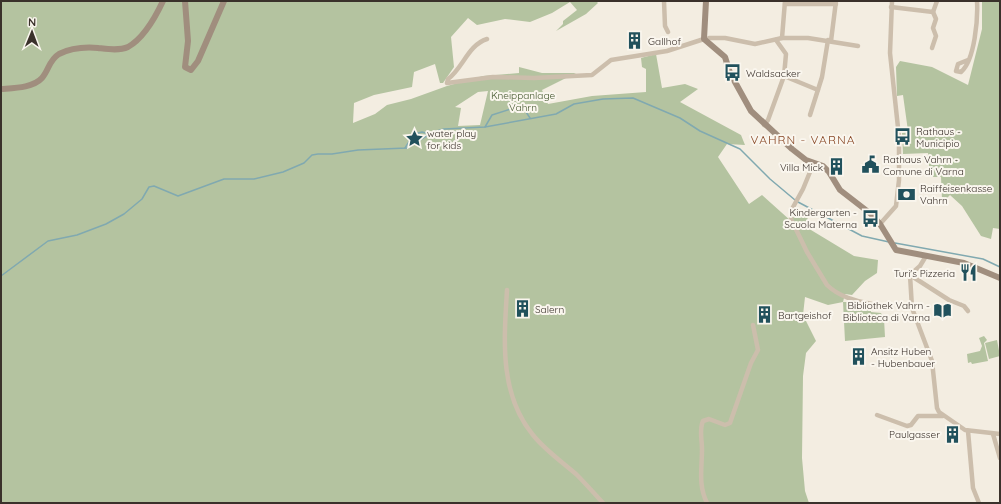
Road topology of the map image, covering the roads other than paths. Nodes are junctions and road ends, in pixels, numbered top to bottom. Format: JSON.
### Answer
{"nodes":[{"id":1,"x":163,"y":1,"type":"edge"},
{"id":2,"x":185,"y":1,"type":"edge"},
{"id":3,"x":224,"y":1,"type":"edge"},
{"id":4,"x":664,"y":1,"type":"edge"},
{"id":5,"x":706,"y":1,"type":"edge"},
{"id":6,"x":892,"y":1,"type":"edge"},
{"id":7,"x":936,"y":1,"type":"edge"},
{"id":8,"x":977,"y":1,"type":"edge"},
{"id":9,"x":836,"y":2,"type":"edge"},
{"id":10,"x":785,"y":3,"type":"edge"},
{"id":11,"x":891,"y":7,"type":"junction"},
{"id":12,"x":933,"y":12,"type":"junction"},
{"id":13,"x":668,"y":32,"type":"dead end"},
{"id":14,"x":782,"y":38,"type":"junction"},
{"id":15,"x":487,"y":39,"type":"dead end"},
{"id":16,"x":705,"y":40,"type":"junction"},
{"id":17,"x":776,"y":40,"type":"junction"},
{"id":18,"x":830,"y":41,"type":"junction"},
{"id":19,"x":858,"y":46,"type":"dead end"},
{"id":20,"x":932,"y":48,"type":"dead end"},
{"id":21,"x":968,"y":60,"type":"dead end"},
{"id":22,"x":784,"y":76,"type":"junction"},
{"id":23,"x":1,"y":88,"type":"edge"},
{"id":24,"x":818,"y":90,"type":"junction"},
{"id":25,"x":810,"y":115,"type":"dead end"},
{"id":26,"x":764,"y":125,"type":"junction"},
{"id":27,"x":811,"y":162,"type":"junction"},
{"id":28,"x":880,"y":224,"type":"junction"},
{"id":29,"x":926,"y":256,"type":"junction"},
{"id":30,"x":910,"y":275,"type":"junction"},
{"id":31,"x":1000,"y":278,"type":"edge"},
{"id":32,"x":507,"y":290,"type":"dead end"},
{"id":33,"x":872,"y":304,"type":"dead end"},
{"id":34,"x":968,"y":311,"type":"dead end"},
{"id":35,"x":753,"y":325,"type":"dead end"},
{"id":36,"x":937,"y":408,"type":"junction"},
{"id":37,"x":877,"y":415,"type":"dead end"},
{"id":38,"x":933,"y":416,"type":"junction"},
{"id":39,"x":943,"y":416,"type":"junction"},
{"id":40,"x":968,"y":431,"type":"junction"},
{"id":41,"x":993,"y":434,"type":"junction"},
{"id":42,"x":1000,"y":434,"type":"edge"},
{"id":43,"x":1000,"y":458,"type":"edge"},
{"id":44,"x":603,"y":503,"type":"edge"},
{"id":45,"x":707,"y":503,"type":"edge"},
{"id":46,"x":979,"y":503,"type":"edge"}],
"edges":[{"from":1,"to":23,"type":"street"},
{"from":2,"to":3,"type":"street"},
{"from":4,"to":13,"type":"street"},
{"from":5,"to":16,"type":"street"},
{"from":6,"to":11,"type":"street"},
{"from":7,"to":12,"type":"street"},
{"from":8,"to":21,"type":"street"},
{"from":9,"to":10,"type":"street"},
{"from":9,"to":18,"type":"street"},
{"from":10,"to":14,"type":"street"},
{"from":11,"to":12,"type":"street"},
{"from":11,"to":28,"type":"street"},
{"from":12,"to":20,"type":"street"},
{"from":14,"to":17,"type":"street"},
{"from":14,"to":18,"type":"street"},
{"from":15,"to":16,"type":"street"},
{"from":16,"to":17,"type":"street"},
{"from":16,"to":26,"type":"street"},
{"from":17,"to":22,"type":"street"},
{"from":18,"to":19,"type":"street"},
{"from":18,"to":24,"type":"street"},
{"from":22,"to":24,"type":"street"},
{"from":22,"to":26,"type":"street"},
{"from":24,"to":25,"type":"street"},
{"from":26,"to":27,"type":"street"},
{"from":27,"to":28,"type":"street"},
{"from":27,"to":33,"type":"street"},
{"from":28,"to":29,"type":"street"},
{"from":29,"to":30,"type":"street"},
{"from":29,"to":31,"type":"street"},
{"from":30,"to":34,"type":"street"},
{"from":30,"to":36,"type":"street"},
{"from":32,"to":44,"type":"street"},
{"from":35,"to":45,"type":"street"},
{"from":36,"to":38,"type":"street"},
{"from":36,"to":39,"type":"street"},
{"from":37,"to":38,"type":"street"},
{"from":38,"to":39,"type":"street"},
{"from":39,"to":40,"type":"street"},
{"from":40,"to":41,"type":"street"},
{"from":40,"to":46,"type":"street"},
{"from":41,"to":42,"type":"street"},
{"from":41,"to":43,"type":"street"}]}
